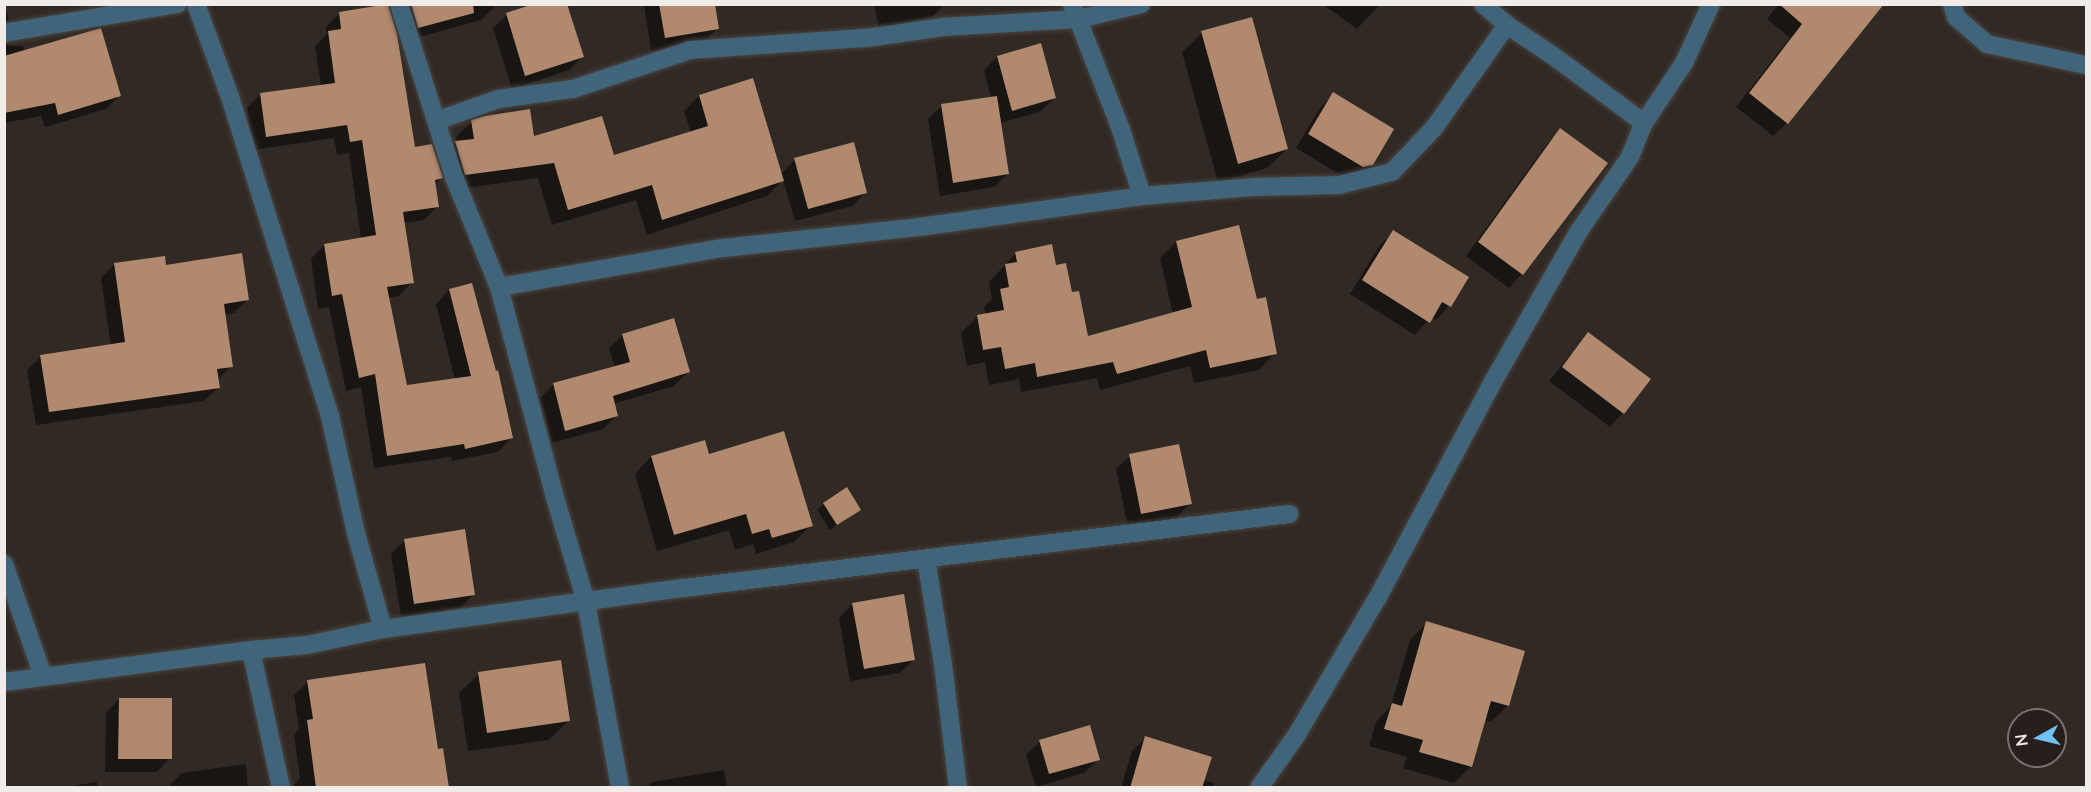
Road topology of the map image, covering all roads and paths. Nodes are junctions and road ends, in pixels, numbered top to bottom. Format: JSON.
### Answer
{"nodes":[{"id":1,"x":178,"y":4,"type":"edge"},
{"id":2,"x":196,"y":4,"type":"edge"},
{"id":3,"x":399,"y":4,"type":"edge"},
{"id":4,"x":1141,"y":4,"type":"edge"},
{"id":5,"x":1484,"y":4,"type":"edge"},
{"id":6,"x":1711,"y":4,"type":"edge"},
{"id":7,"x":1952,"y":4,"type":"edge"},
{"id":8,"x":1076,"y":11,"type":"edge"},
{"id":9,"x":1507,"y":25,"type":"junction"},
{"id":10,"x":4,"y":33,"type":"edge"},
{"id":11,"x":2086,"y":65,"type":"edge"},
{"id":12,"x":436,"y":121,"type":"junction"},
{"id":13,"x":1644,"y":123,"type":"junction"},
{"id":14,"x":1142,"y":196,"type":"junction"},
{"id":15,"x":499,"y":287,"type":"junction"},
{"id":16,"x":1289,"y":514,"type":"dead end"},
{"id":17,"x":926,"y":559,"type":"junction"},
{"id":18,"x":4,"y":564,"type":"edge"},
{"id":19,"x":586,"y":602,"type":"junction"},
{"id":20,"x":383,"y":629,"type":"junction"},
{"id":21,"x":251,"y":650,"type":"junction"},
{"id":22,"x":43,"y":676,"type":"junction"},
{"id":23,"x":4,"y":682,"type":"edge"},
{"id":24,"x":281,"y":788,"type":"edge"},
{"id":25,"x":620,"y":788,"type":"edge"},
{"id":26,"x":958,"y":788,"type":"edge"},
{"id":27,"x":1259,"y":788,"type":"edge"}],
"edges":[{"from":1,"to":10,"type":"street"},
{"from":2,"to":20,"type":"street"},
{"from":3,"to":12,"type":"street"},
{"from":4,"to":8,"type":"street"},
{"from":5,"to":9,"type":"street"},
{"from":6,"to":13,"type":"street"},
{"from":7,"to":11,"type":"street"},
{"from":8,"to":12,"type":"street"},
{"from":8,"to":14,"type":"street"},
{"from":9,"to":13,"type":"street"},
{"from":9,"to":14,"type":"street"},
{"from":12,"to":15,"type":"street"},
{"from":13,"to":27,"type":"street"},
{"from":14,"to":15,"type":"street"},
{"from":15,"to":19,"type":"street"},
{"from":16,"to":17,"type":"street"},
{"from":17,"to":19,"type":"street"},
{"from":17,"to":26,"type":"street"},
{"from":18,"to":22,"type":"street"},
{"from":19,"to":20,"type":"street"},
{"from":19,"to":25,"type":"street"},
{"from":20,"to":21,"type":"street"},
{"from":21,"to":22,"type":"street"},
{"from":21,"to":24,"type":"street"},
{"from":22,"to":23,"type":"street"}]}
